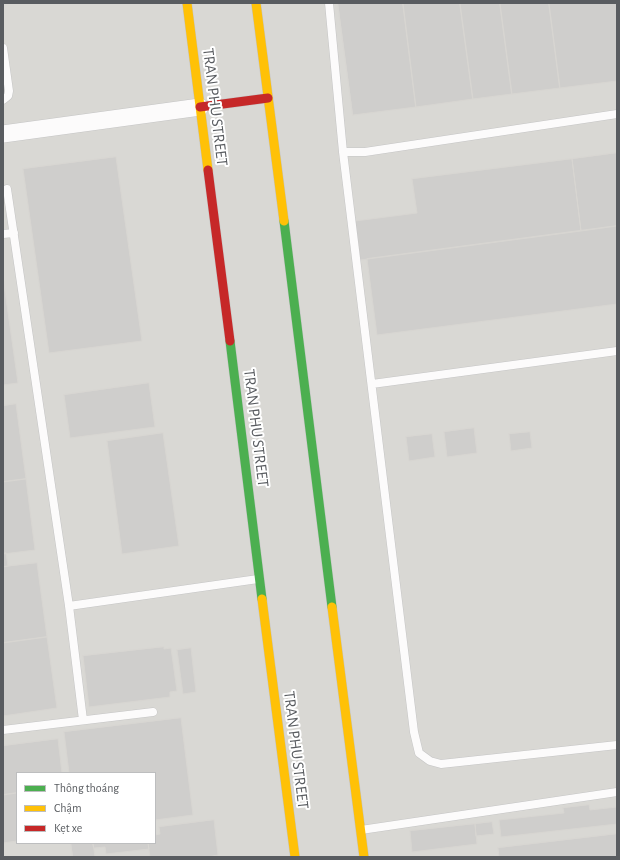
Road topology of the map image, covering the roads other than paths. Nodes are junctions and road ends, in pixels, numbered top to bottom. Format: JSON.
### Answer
{"nodes":[{"id":1,"x":187,"y":3,"type":"edge"},
{"id":2,"x":256,"y":3,"type":"edge"},
{"id":3,"x":329,"y":3,"type":"edge"},
{"id":4,"x":3,"y":48,"type":"edge"},
{"id":5,"x":268,"y":98,"type":"junction"},
{"id":6,"x":3,"y":100,"type":"edge"},
{"id":7,"x":200,"y":107,"type":"junction"},
{"id":8,"x":617,"y":114,"type":"edge"},
{"id":9,"x":3,"y":134,"type":"edge"},
{"id":10,"x":343,"y":152,"type":"junction"},
{"id":11,"x":7,"y":189,"type":"dead end"},
{"id":12,"x":14,"y":233,"type":"junction"},
{"id":13,"x":3,"y":234,"type":"edge"},
{"id":14,"x":617,"y":351,"type":"edge"},
{"id":15,"x":372,"y":384,"type":"junction"},
{"id":16,"x":260,"y":579,"type":"junction"},
{"id":17,"x":69,"y":606,"type":"junction"},
{"id":18,"x":153,"y":712,"type":"dead end"},
{"id":19,"x":83,"y":720,"type":"junction"},
{"id":20,"x":3,"y":730,"type":"edge"},
{"id":21,"x":617,"y":745,"type":"edge"},
{"id":22,"x":617,"y":792,"type":"edge"},
{"id":23,"x":360,"y":830,"type":"junction"},
{"id":24,"x":295,"y":857,"type":"edge"},
{"id":25,"x":364,"y":857,"type":"edge"}],
"edges":[{"from":1,"to":7,"type":"main road","name":"TRAN PHU STREET"},
{"from":2,"to":5,"type":"main road"},
{"from":3,"to":10,"type":"lane"},
{"from":4,"to":6,"type":"lane"},
{"from":5,"to":7,"type":"main road"},
{"from":5,"to":23,"type":"main road"},
{"from":7,"to":9,"type":"street"},
{"from":7,"to":16,"type":"main road","name":"TRAN PHU STREET"},
{"from":8,"to":10,"type":"lane"},
{"from":10,"to":15,"type":"lane"},
{"from":11,"to":12,"type":"lane"},
{"from":12,"to":13,"type":"lane"},
{"from":12,"to":17,"type":"lane"},
{"from":14,"to":15,"type":"lane"},
{"from":15,"to":21,"type":"lane"},
{"from":16,"to":17,"type":"lane"},
{"from":16,"to":24,"type":"main road","name":"TRAN PHU STREET"},
{"from":17,"to":19,"type":"lane"},
{"from":18,"to":19,"type":"lane"},
{"from":19,"to":20,"type":"lane"},
{"from":22,"to":23,"type":"lane"},
{"from":23,"to":25,"type":"main road"}]}
